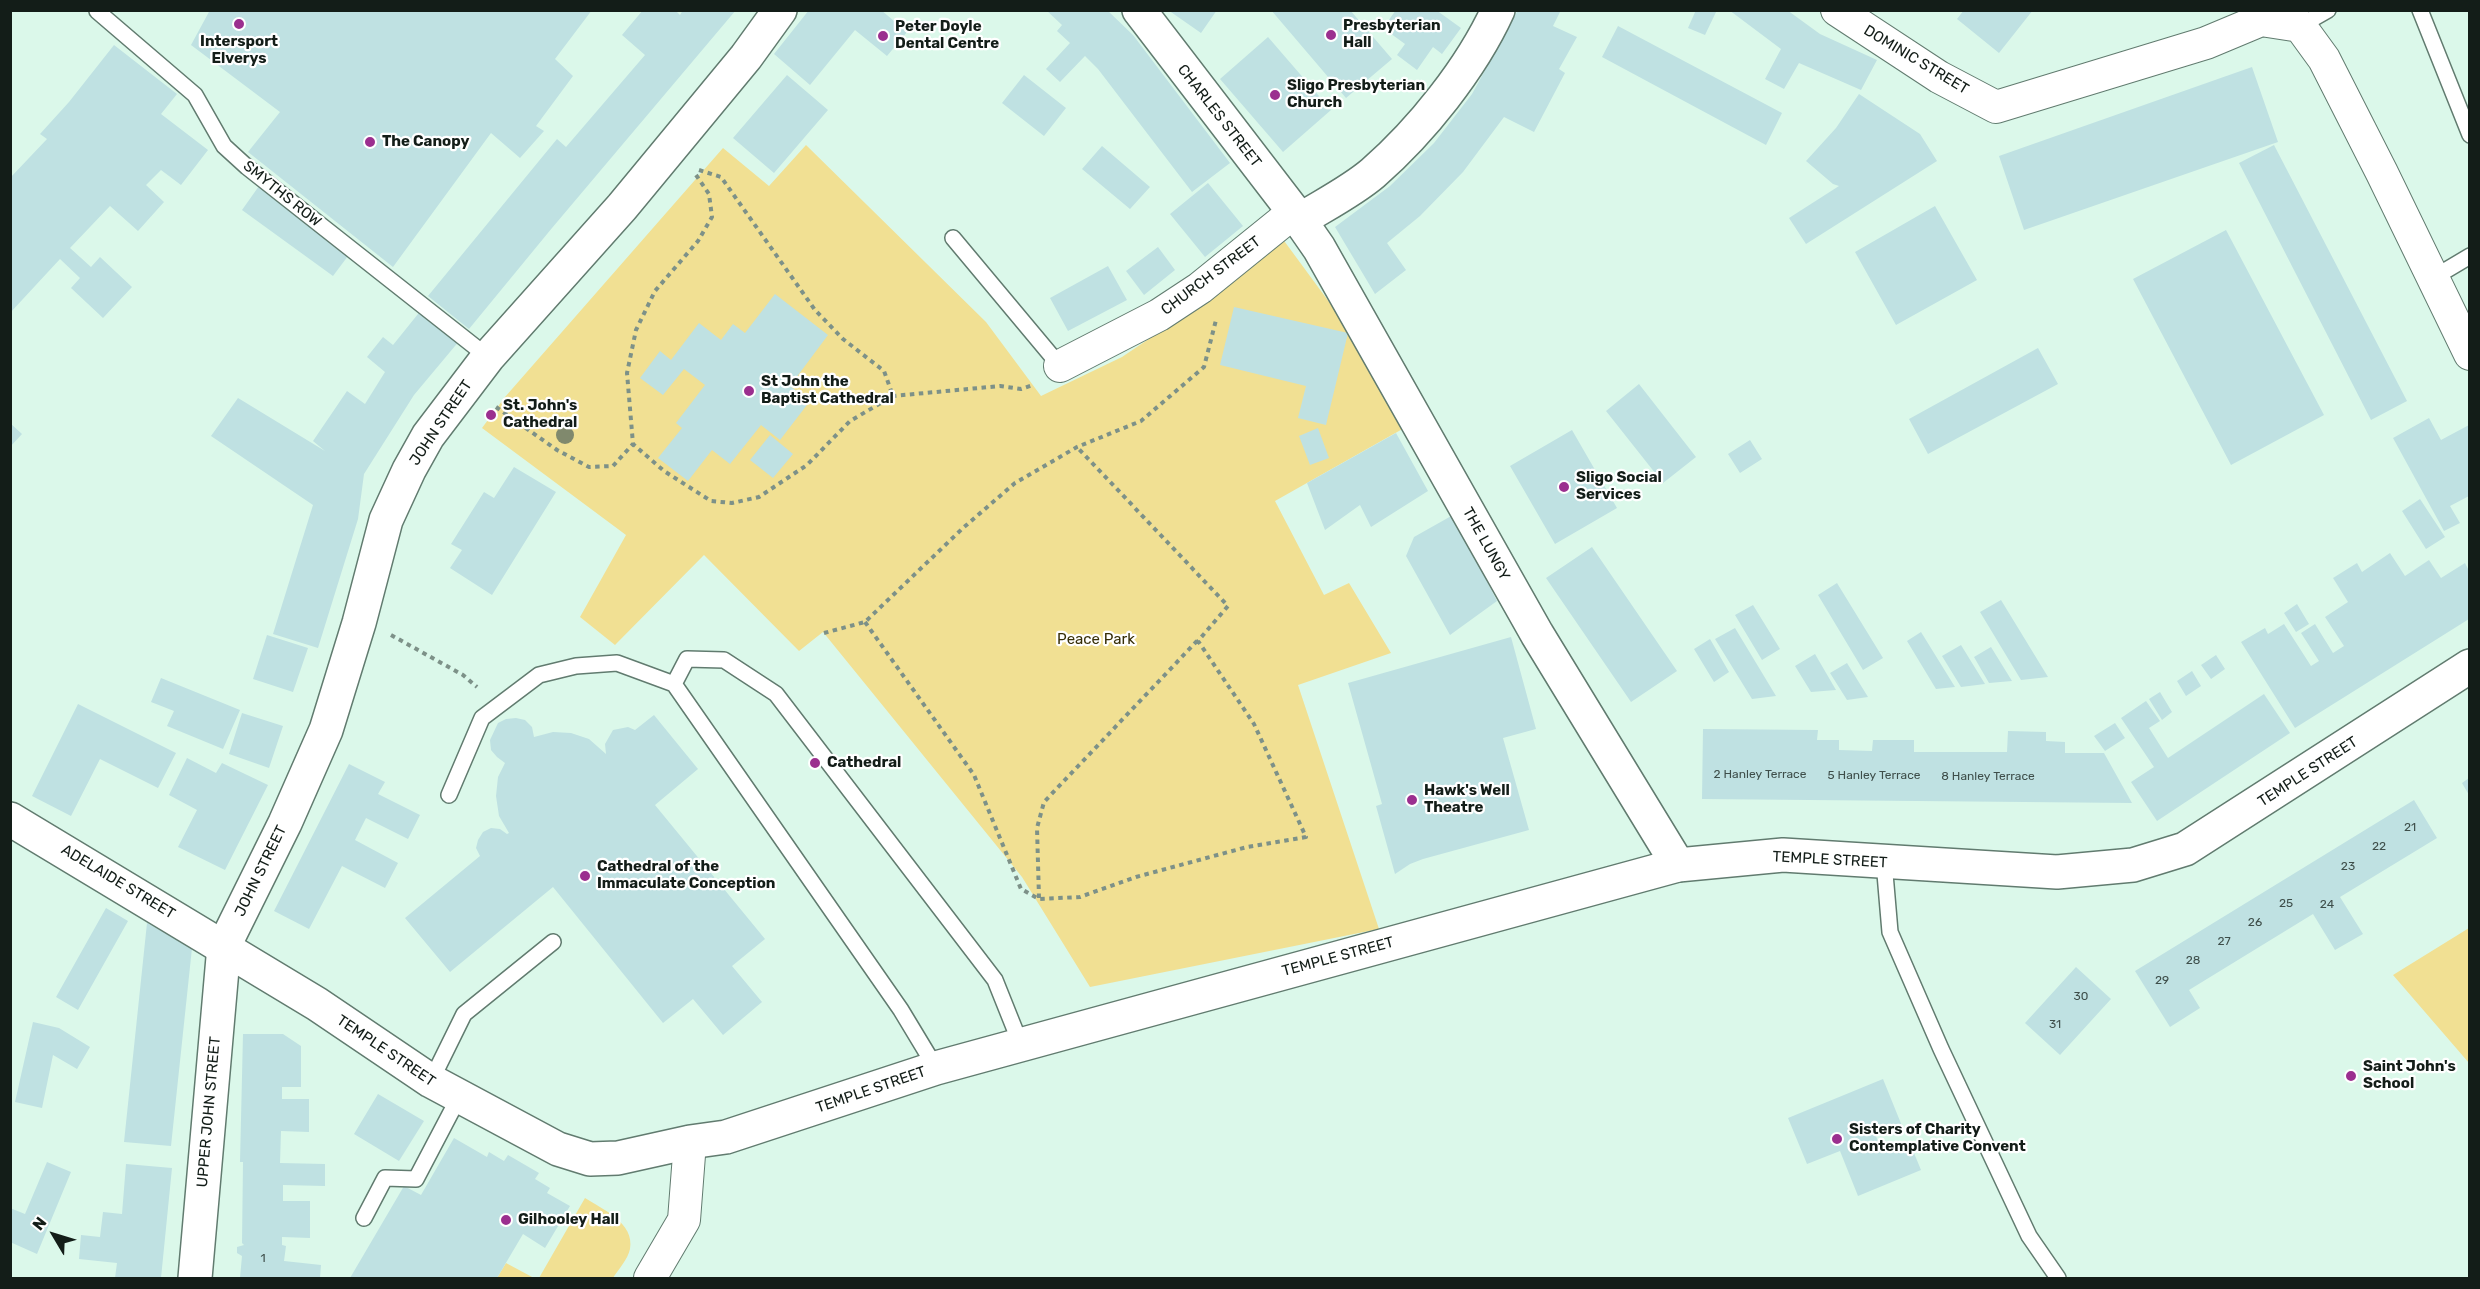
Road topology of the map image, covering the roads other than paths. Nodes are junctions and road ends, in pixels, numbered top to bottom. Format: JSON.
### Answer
{"nodes":[{"id":1,"x":780,"y":10,"type":"edge"},
{"id":2,"x":1139,"y":10,"type":"edge"},
{"id":3,"x":1498,"y":10,"type":"edge"},
{"id":4,"x":1837,"y":10,"type":"edge"},
{"id":5,"x":2328,"y":10,"type":"edge"},
{"id":6,"x":2420,"y":10,"type":"edge"},
{"id":7,"x":97,"y":11,"type":"edge"},
{"id":8,"x":2300,"y":26,"type":"junction"},
{"id":9,"x":2469,"y":135,"type":"edge"},
{"id":10,"x":1297,"y":216,"type":"junction"},
{"id":11,"x":952,"y":238,"type":"dead end"},
{"id":12,"x":2469,"y":256,"type":"edge"},
{"id":13,"x":2433,"y":278,"type":"junction"},
{"id":14,"x":2469,"y":354,"type":"edge"},
{"id":15,"x":488,"y":357,"type":"junction"},
{"id":16,"x":1060,"y":366,"type":"joint"},
{"id":17,"x":2469,"y":666,"type":"edge"},
{"id":18,"x":674,"y":684,"type":"junction"},
{"id":19,"x":448,"y":795,"type":"dead end"},
{"id":20,"x":10,"y":819,"type":"edge"},
{"id":21,"x":1884,"y":862,"type":"junction"},
{"id":22,"x":1678,"y":866,"type":"junction"},
{"id":23,"x":553,"y":942,"type":"dead end"},
{"id":24,"x":224,"y":946,"type":"junction"},
{"id":25,"x":1021,"y":1045,"type":"junction"},
{"id":26,"x":936,"y":1068,"type":"junction"},
{"id":27,"x":431,"y":1081,"type":"junction"},
{"id":28,"x":459,"y":1097,"type":"junction"},
{"id":29,"x":690,"y":1142,"type":"junction"},
{"id":30,"x":364,"y":1218,"type":"dead end"},
{"id":31,"x":195,"y":1278,"type":"edge"},
{"id":32,"x":650,"y":1278,"type":"edge"},
{"id":33,"x":2058,"y":1278,"type":"edge"}],
"edges":[{"from":1,"to":15,"type":"street","name":"JOHN STREET"},
{"from":2,"to":10,"type":"street","name":"CHARLES STREET"},
{"from":3,"to":10,"type":"street","name":"CHURCH STREET"},
{"from":4,"to":8,"type":"street","name":"DOMINIC STREET"},
{"from":5,"to":8,"type":"lane"},
{"from":6,"to":9,"type":"lane"},
{"from":7,"to":15,"type":"lane","name":"SMYTHS ROW"},
{"from":8,"to":13,"type":"street"},
{"from":10,"to":16,"type":"street","name":"CHURCH STREET"},
{"from":10,"to":22,"type":"street","name":"THE LUNGY"},
{"from":11,"to":16,"type":"lane"},
{"from":12,"to":13,"type":"lane"},
{"from":13,"to":14,"type":"street"},
{"from":15,"to":24,"type":"street","name":"JOHN STREET"},
{"from":17,"to":21,"type":"street","name":"TEMPLE STREET"},
{"from":18,"to":19,"type":"lane"},
{"from":18,"to":25,"type":"lane"},
{"from":18,"to":26,"type":"lane"},
{"from":20,"to":24,"type":"street","name":"ADELAIDE STREET"},
{"from":21,"to":22,"type":"street","name":"TEMPLE STREET"},
{"from":21,"to":33,"type":"lane"},
{"from":22,"to":25,"type":"street","name":"TEMPLE STREET"},
{"from":23,"to":27,"type":"lane"},
{"from":24,"to":27,"type":"street","name":"TEMPLE STREET"},
{"from":24,"to":31,"type":"street","name":"UPPER JOHN STREET"},
{"from":25,"to":26,"type":"street","name":"TEMPLE STREET"},
{"from":26,"to":29,"type":"street","name":"TEMPLE STREET"},
{"from":27,"to":28,"type":"street","name":"TEMPLE STREET"},
{"from":28,"to":29,"type":"street","name":"TEMPLE STREET"},
{"from":28,"to":30,"type":"lane"},
{"from":29,"to":32,"type":"street"}]}
